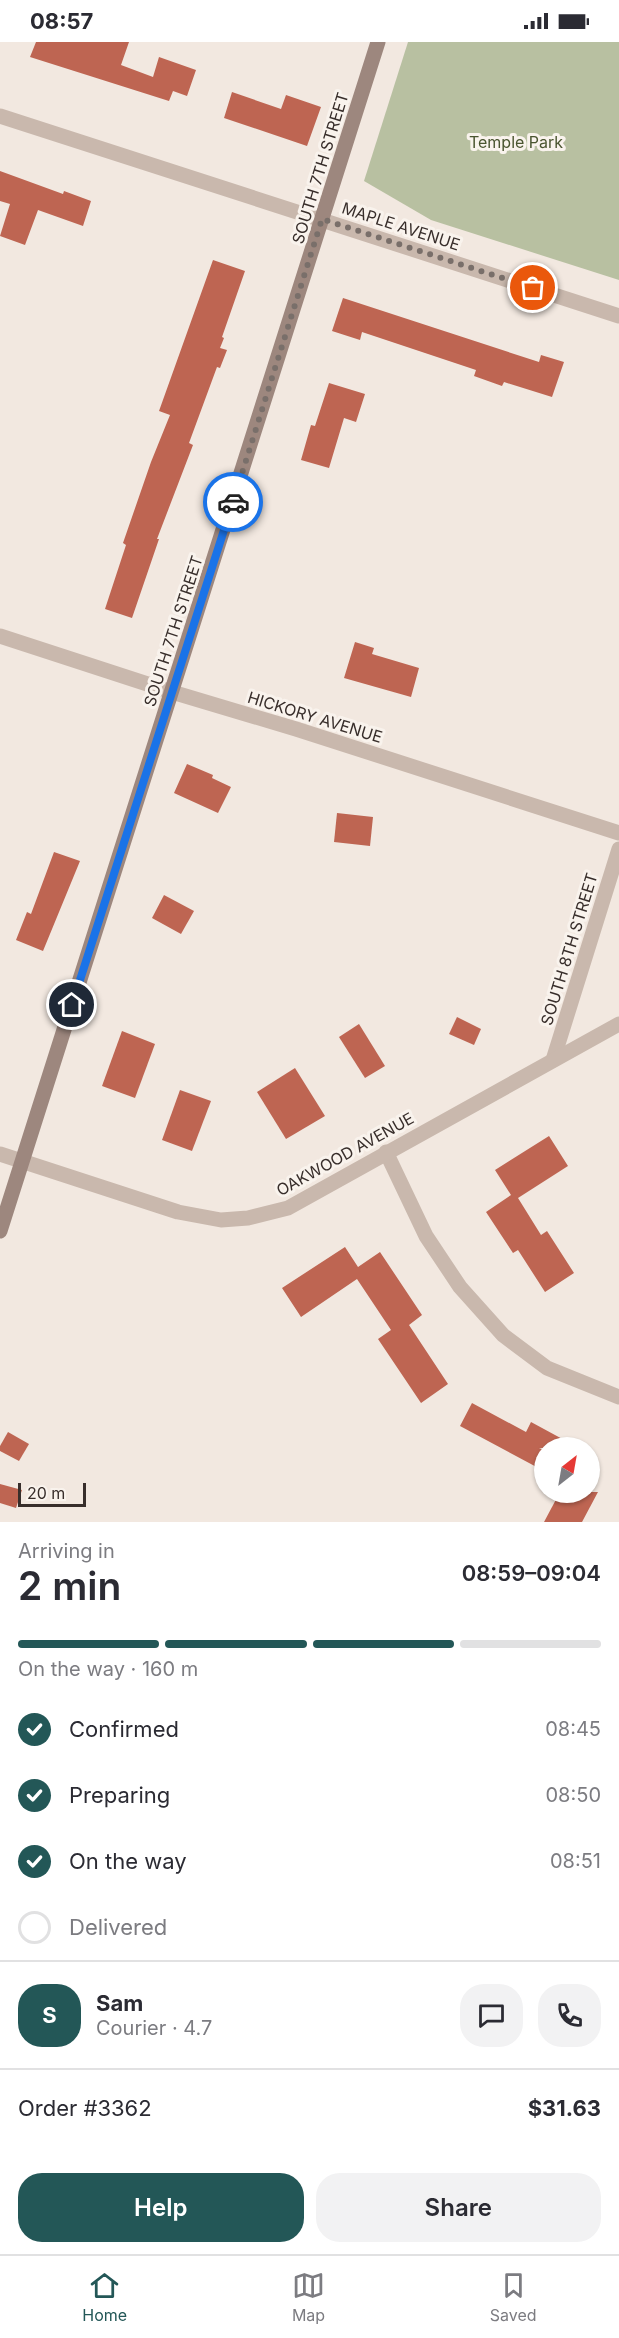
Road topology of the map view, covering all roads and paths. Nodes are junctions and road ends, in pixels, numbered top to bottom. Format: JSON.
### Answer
{"nodes":[{"id":1,"x":378,"y":42,"type":"edge"},
{"id":2,"x":0,"y":116,"type":"edge"},
{"id":3,"x":322,"y":219,"type":"junction"},
{"id":4,"x":619,"y":316,"type":"edge"},
{"id":5,"x":0,"y":636,"type":"edge"},
{"id":6,"x":172,"y":692,"type":"junction"},
{"id":7,"x":619,"y":833,"type":"edge"},
{"id":8,"x":619,"y":849,"type":"edge"},
{"id":9,"x":619,"y":1024,"type":"edge"},
{"id":10,"x":554,"y":1060,"type":"junction"},
{"id":11,"x":386,"y":1152,"type":"junction"},
{"id":12,"x":0,"y":1154,"type":"edge"},
{"id":13,"x":22,"y":1161,"type":"junction"},
{"id":14,"x":0,"y":1231,"type":"edge"},
{"id":15,"x":619,"y":1397,"type":"edge"}],
"edges":[{"from":1,"to":3,"type":"street","name":"SOUTH 7TH STREET"},
{"from":2,"to":3,"type":"street","name":"MAPLE AVENUE"},
{"from":3,"to":4,"type":"street","name":"MAPLE AVENUE"},
{"from":3,"to":6,"type":"street","name":"SOUTH 7TH STREET"},
{"from":5,"to":6,"type":"street","name":"HICKORY AVENUE"},
{"from":6,"to":7,"type":"street","name":"HICKORY AVENUE"},
{"from":6,"to":13,"type":"street","name":"SOUTH 7TH STREET"},
{"from":8,"to":10,"type":"street","name":"SOUTH 8TH STREET"},
{"from":9,"to":10,"type":"street","name":"OAKWOOD AVENUE"},
{"from":10,"to":11,"type":"street","name":"OAKWOOD AVENUE"},
{"from":11,"to":13,"type":"street","name":"OAKWOOD AVENUE"},
{"from":11,"to":15,"type":"street"},
{"from":12,"to":13,"type":"street","name":"OAKWOOD AVENUE"},
{"from":13,"to":14,"type":"street","name":"SOUTH 7TH STREET"}]}
